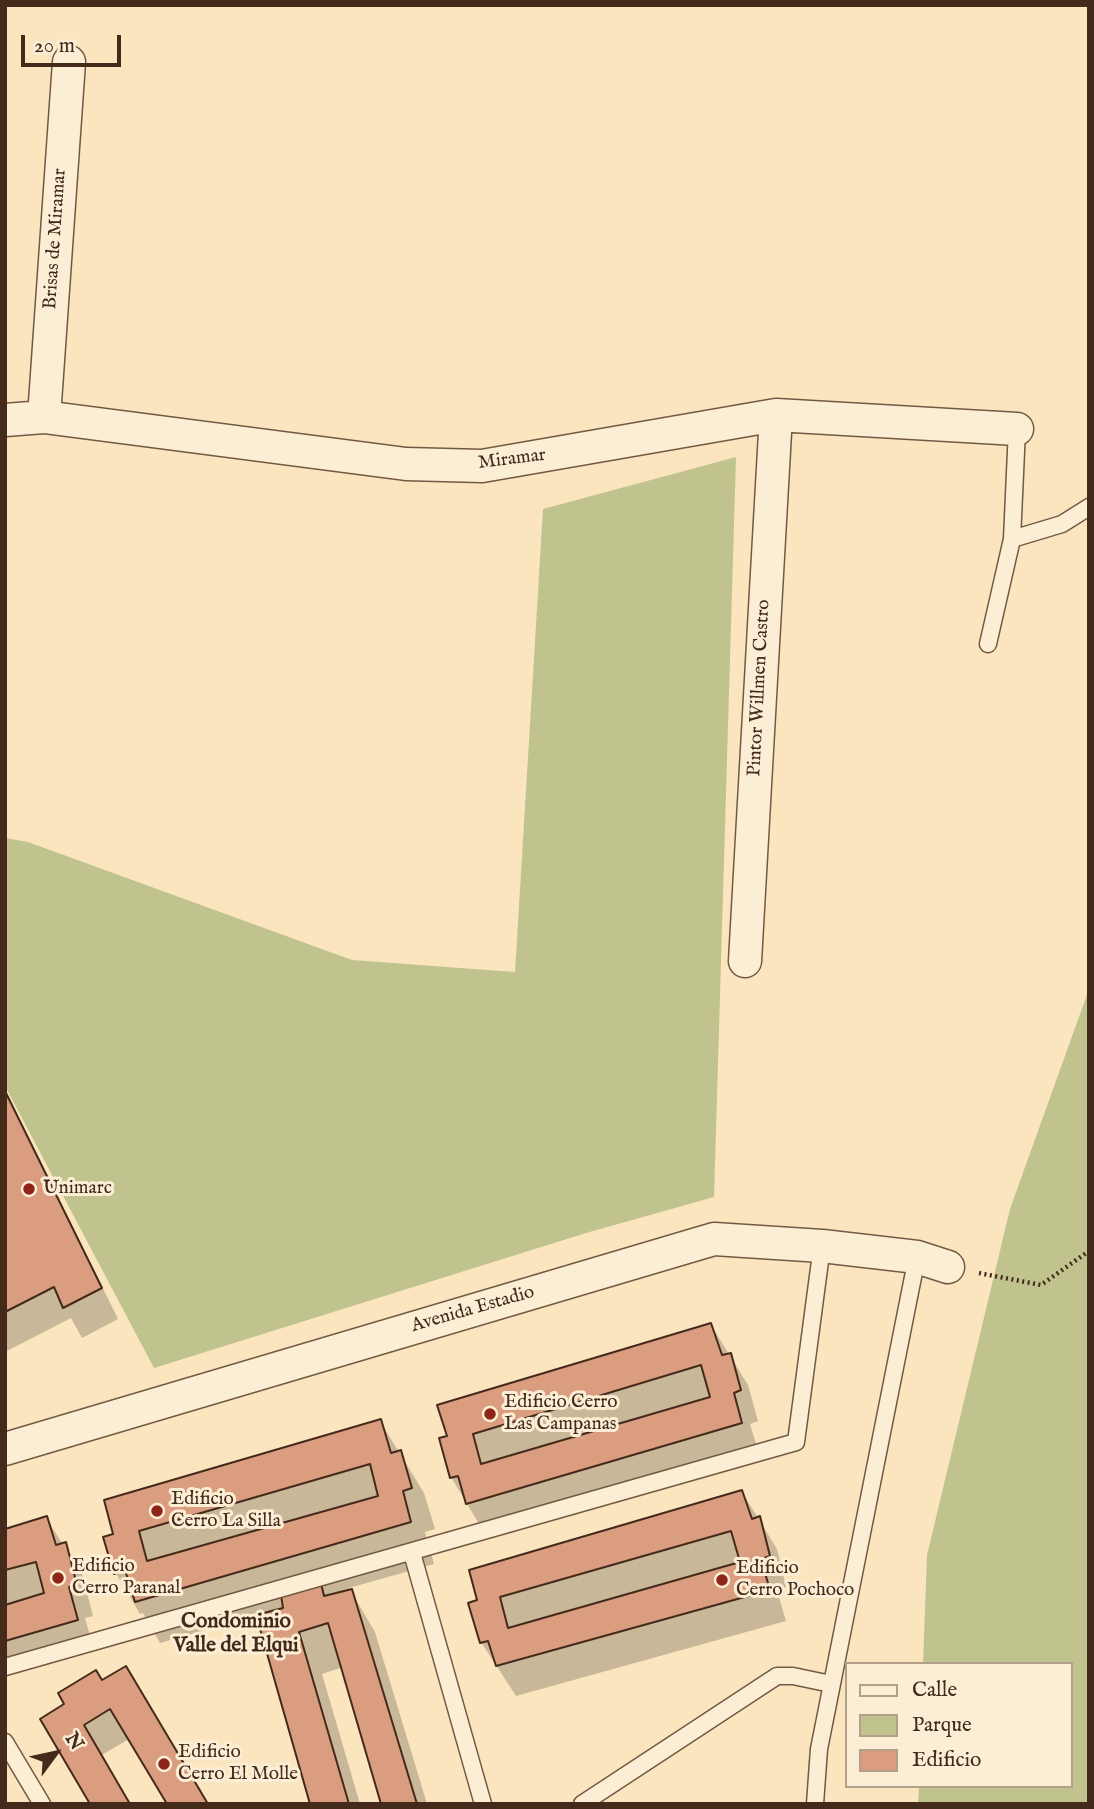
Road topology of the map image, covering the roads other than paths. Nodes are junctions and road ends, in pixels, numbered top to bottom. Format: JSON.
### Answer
{"nodes":[{"id":1,"x":69,"y":62,"type":"dead end"},
{"id":2,"x":776,"y":415,"type":"junction"},
{"id":3,"x":44,"y":417,"type":"junction"},
{"id":4,"x":5,"y":420,"type":"edge"},
{"id":5,"x":1017,"y":429,"type":"joint"},
{"id":6,"x":1089,"y":507,"type":"edge"},
{"id":7,"x":1012,"y":539,"type":"junction"},
{"id":8,"x":988,"y":644,"type":"dead end"},
{"id":9,"x":745,"y":961,"type":"dead end"},
{"id":10,"x":822,"y":1246,"type":"junction"},
{"id":11,"x":917,"y":1257,"type":"junction"},
{"id":12,"x":948,"y":1267,"type":"road end"},
{"id":13,"x":5,"y":1449,"type":"edge"},
{"id":14,"x":412,"y":1553,"type":"junction"},
{"id":15,"x":5,"y":1667,"type":"edge"},
{"id":16,"x":831,"y":1684,"type":"junction"},
{"id":17,"x":5,"y":1742,"type":"edge"},
{"id":18,"x":42,"y":1804,"type":"edge"},
{"id":19,"x":483,"y":1804,"type":"edge"},
{"id":20,"x":582,"y":1804,"type":"edge"},
{"id":21,"x":815,"y":1804,"type":"edge"}],
"edges":[{"from":1,"to":3,"type":"street","name":"Brisas de Miramar"},
{"from":2,"to":3,"type":"street","name":"Miramar"},
{"from":2,"to":5,"type":"street","name":"Miramar"},
{"from":2,"to":9,"type":"street","name":"Pintor Willmen Castro"},
{"from":3,"to":4,"type":"street","name":"Miramar"},
{"from":5,"to":7,"type":"lane"},
{"from":6,"to":7,"type":"lane"},
{"from":7,"to":8,"type":"lane"},
{"from":10,"to":11,"type":"street","name":"Avenida Estadio"},
{"from":10,"to":13,"type":"street","name":"Avenida Estadio"},
{"from":10,"to":14,"type":"lane"},
{"from":11,"to":12,"type":"street","name":"Avenida Estadio"},
{"from":11,"to":16,"type":"lane"},
{"from":14,"to":15,"type":"lane"},
{"from":14,"to":19,"type":"lane"},
{"from":16,"to":20,"type":"lane"},
{"from":16,"to":21,"type":"lane"},
{"from":17,"to":18,"type":"lane"}]}
